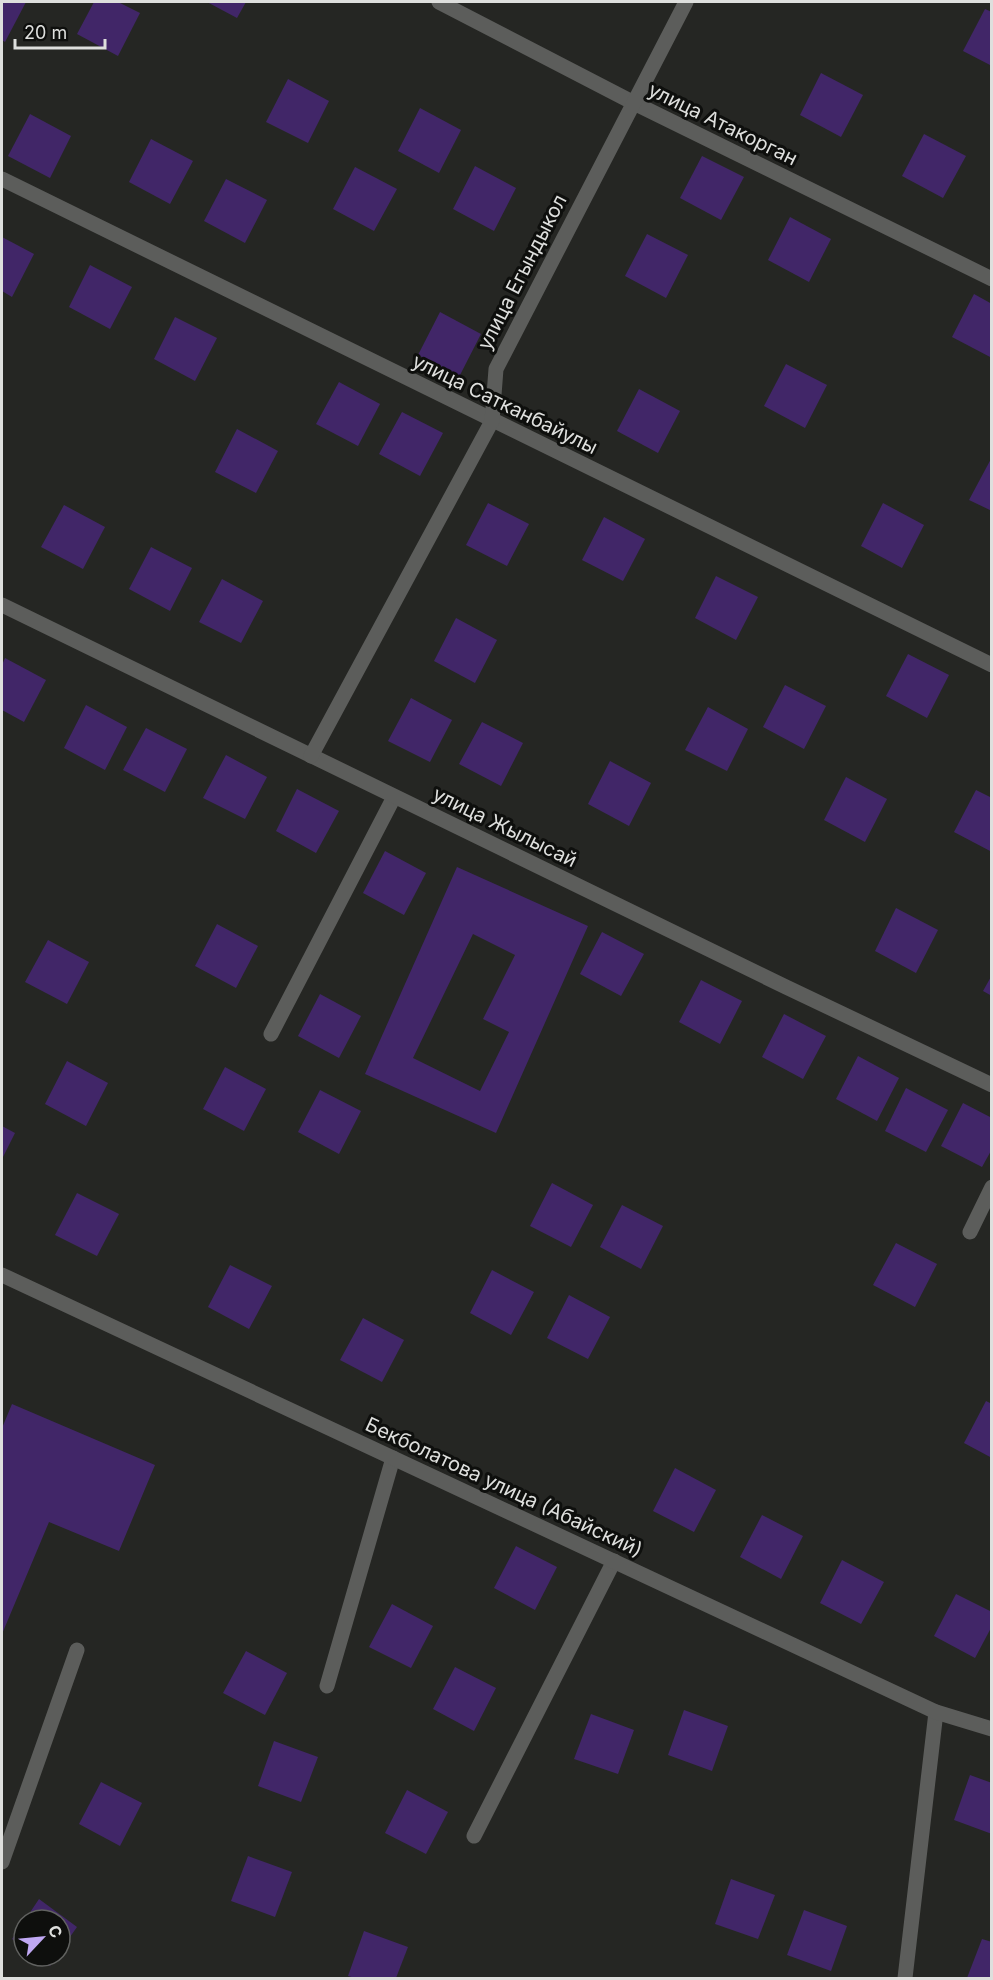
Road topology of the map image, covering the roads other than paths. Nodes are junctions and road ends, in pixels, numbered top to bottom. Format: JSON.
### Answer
{"nodes":[{"id":1,"x":439,"y":2,"type":"edge"},
{"id":2,"x":686,"y":2,"type":"edge"},
{"id":3,"x":634,"y":103,"type":"junction"},
{"id":4,"x":2,"y":178,"type":"edge"},
{"id":5,"x":992,"y":279,"type":"edge"},
{"id":6,"x":492,"y":421,"type":"junction"},
{"id":7,"x":2,"y":605,"type":"edge"},
{"id":8,"x":992,"y":665,"type":"edge"},
{"id":9,"x":311,"y":756,"type":"junction"},
{"id":10,"x":394,"y":796,"type":"junction"},
{"id":11,"x":271,"y":1035,"type":"dead end"},
{"id":12,"x":992,"y":1085,"type":"edge"},
{"id":13,"x":992,"y":1187,"type":"edge"},
{"id":14,"x":970,"y":1232,"type":"dead end"},
{"id":15,"x":2,"y":1275,"type":"edge"},
{"id":16,"x":393,"y":1458,"type":"junction"},
{"id":17,"x":614,"y":1561,"type":"junction"},
{"id":18,"x":77,"y":1650,"type":"dead end"},
{"id":19,"x":327,"y":1686,"type":"dead end"},
{"id":20,"x":936,"y":1712,"type":"junction"},
{"id":21,"x":992,"y":1729,"type":"edge"},
{"id":22,"x":474,"y":1836,"type":"dead end"},
{"id":23,"x":2,"y":1862,"type":"edge"},
{"id":24,"x":905,"y":1978,"type":"edge"}],
"edges":[{"from":1,"to":3,"type":"street","name":"улица Атакорган"},
{"from":2,"to":3,"type":"street","name":"улица Егындыкол"},
{"from":3,"to":5,"type":"street","name":"улица Атакорган"},
{"from":3,"to":6,"type":"street","name":"улица Егындыкол"},
{"from":4,"to":6,"type":"street","name":"улица Сатканбайулы"},
{"from":6,"to":8,"type":"street","name":"улица Сатканбайулы"},
{"from":6,"to":9,"type":"street","name":"улица Егындыкол"},
{"from":7,"to":9,"type":"street","name":"улица Жылысай"},
{"from":9,"to":10,"type":"street","name":"улица Жылысай"},
{"from":10,"to":11,"type":"street"},
{"from":10,"to":12,"type":"street","name":"улица Жылысай"},
{"from":13,"to":14,"type":"street"},
{"from":15,"to":16,"type":"street","name":"Бекболатова улица (Абайский)"},
{"from":16,"to":17,"type":"street","name":"Бекболатова улица (Абайский)"},
{"from":16,"to":19,"type":"street"},
{"from":17,"to":20,"type":"street","name":"Бекболатова улица (Абайский)"},
{"from":17,"to":22,"type":"street"},
{"from":18,"to":23,"type":"street"},
{"from":20,"to":21,"type":"street","name":"Бекболатова улица (Абайский)"},
{"from":20,"to":24,"type":"street"}]}
